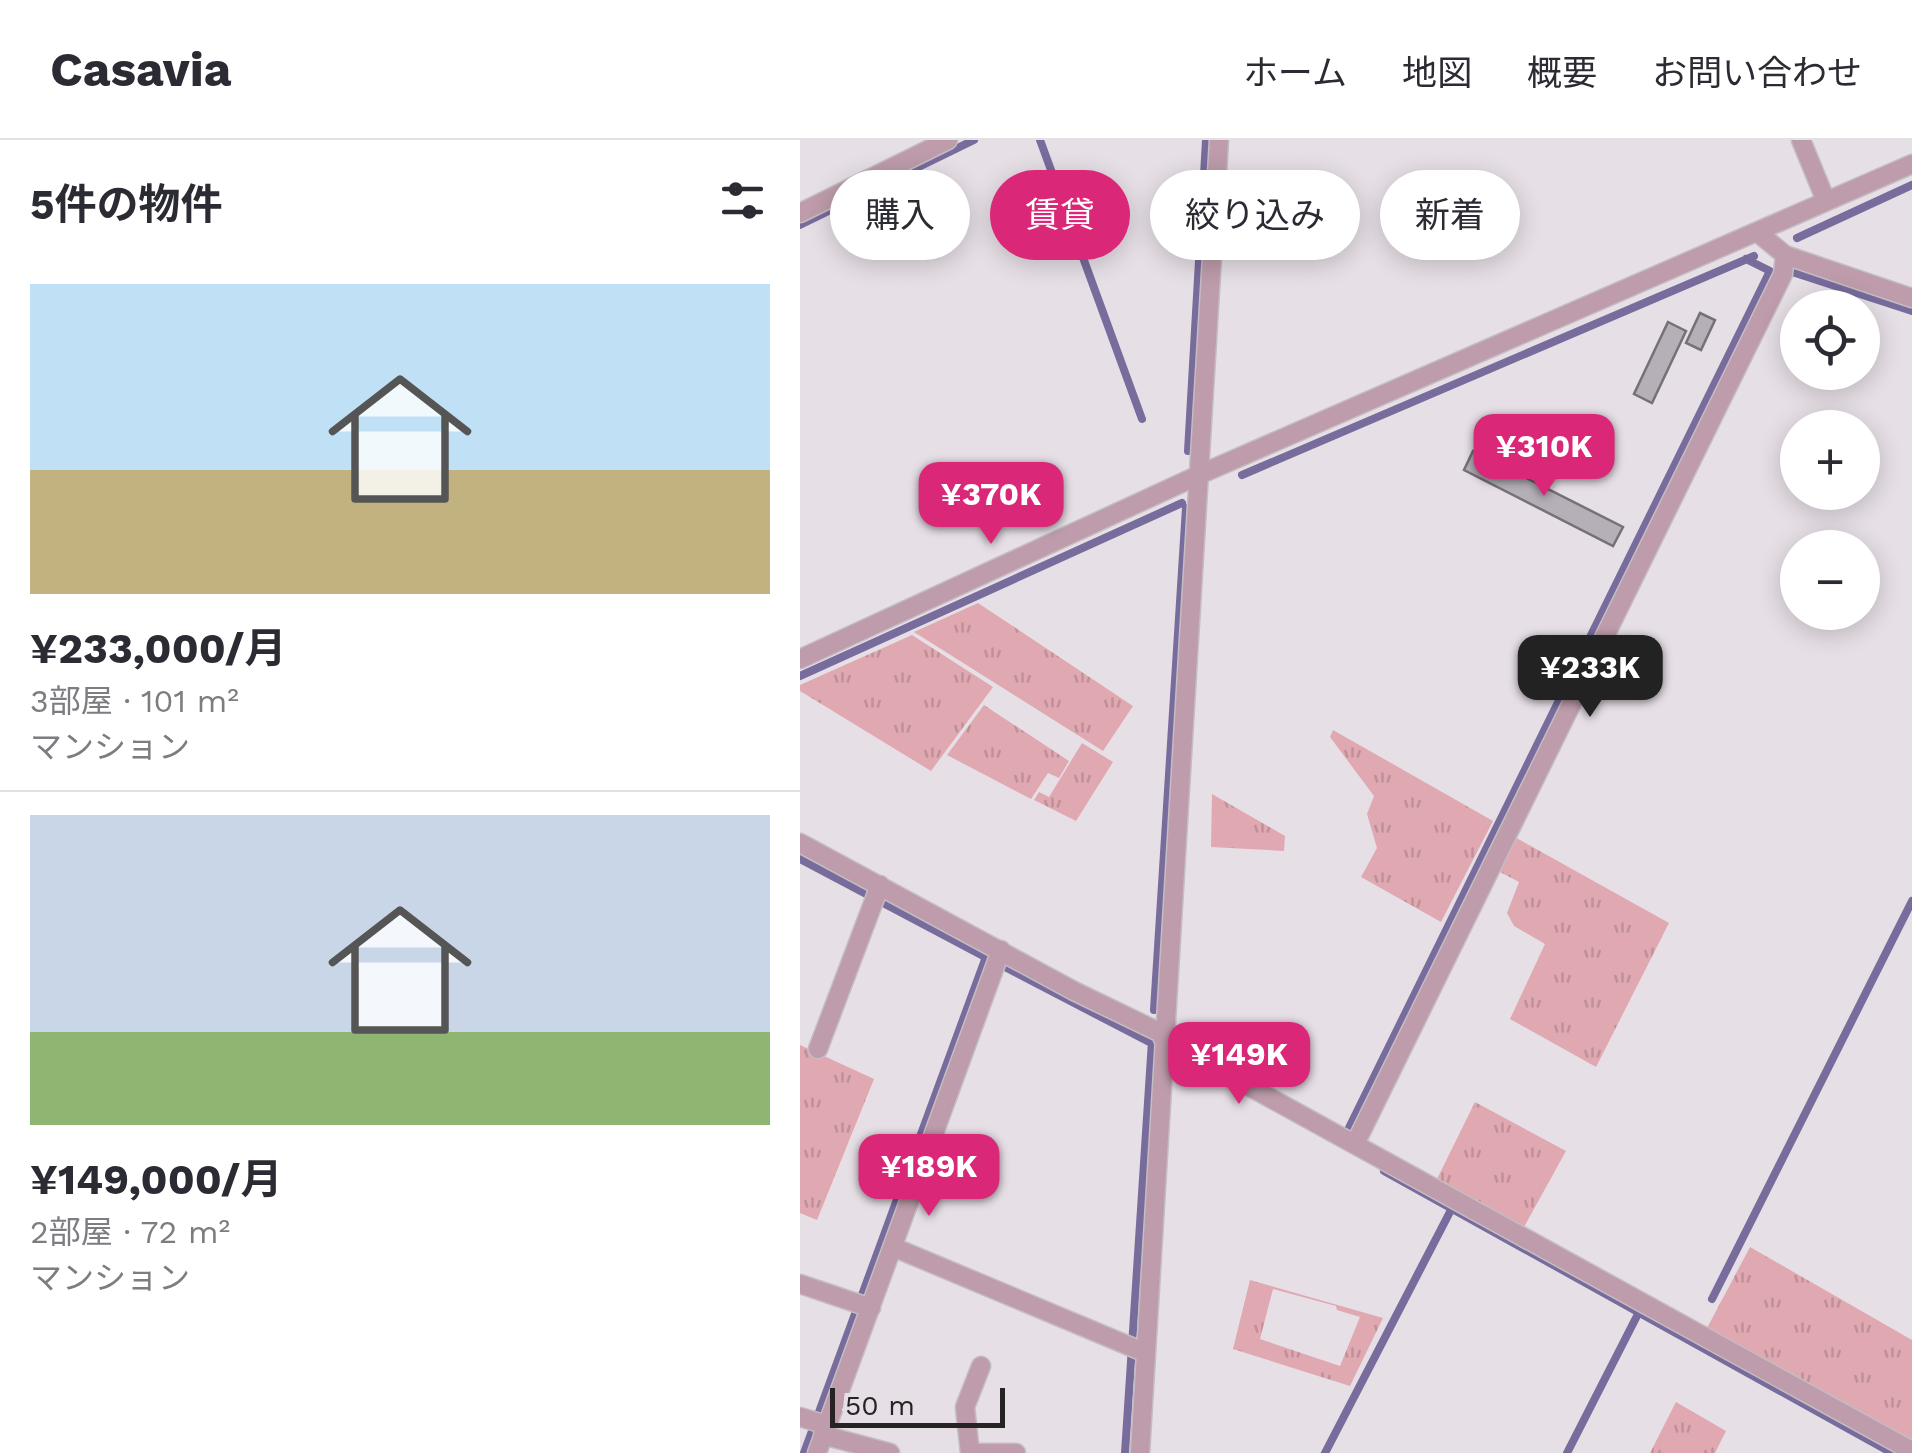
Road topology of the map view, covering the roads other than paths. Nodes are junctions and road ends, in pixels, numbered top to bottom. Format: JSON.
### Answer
{"nodes":[{"id":1,"x":948,"y":140,"type":"edge"},
{"id":2,"x":1219,"y":140,"type":"edge"},
{"id":3,"x":1801,"y":140,"type":"edge"},
{"id":4,"x":1912,"y":164,"type":"edge"},
{"id":5,"x":1826,"y":201,"type":"junction"},
{"id":6,"x":800,"y":213,"type":"edge"},
{"id":7,"x":1758,"y":232,"type":"junction"},
{"id":8,"x":1784,"y":264,"type":"junction"},
{"id":9,"x":1912,"y":298,"type":"edge"},
{"id":10,"x":1201,"y":474,"type":"junction"},
{"id":11,"x":800,"y":660,"type":"edge"},
{"id":12,"x":800,"y":843,"type":"edge"},
{"id":13,"x":880,"y":885,"type":"junction"},
{"id":14,"x":998,"y":957,"type":"junction"},
{"id":15,"x":1163,"y":1036,"type":"junction"},
{"id":16,"x":818,"y":1049,"type":"dead end"},
{"id":17,"x":1347,"y":1140,"type":"junction"},
{"id":18,"x":893,"y":1248,"type":"junction"},
{"id":19,"x":800,"y":1284,"type":"edge"},
{"id":20,"x":863,"y":1306,"type":"junction"},
{"id":21,"x":1137,"y":1350,"type":"junction"},
{"id":22,"x":981,"y":1366,"type":"dead end"},
{"id":23,"x":816,"y":1429,"type":"edge"},
{"id":24,"x":1912,"y":1451,"type":"edge"},
{"id":25,"x":890,"y":1453,"type":"edge"},
{"id":26,"x":970,"y":1453,"type":"edge"},
{"id":27,"x":1016,"y":1453,"type":"edge"},
{"id":28,"x":1140,"y":1453,"type":"edge"}],
"edges":[{"from":1,"to":6,"type":"street"},
{"from":2,"to":10,"type":"street"},
{"from":3,"to":5,"type":"street"},
{"from":4,"to":5,"type":"street"},
{"from":5,"to":7,"type":"street"},
{"from":7,"to":8,"type":"street"},
{"from":7,"to":10,"type":"street"},
{"from":8,"to":9,"type":"street"},
{"from":8,"to":17,"type":"street"},
{"from":10,"to":11,"type":"street"},
{"from":10,"to":15,"type":"street"},
{"from":12,"to":13,"type":"street"},
{"from":13,"to":14,"type":"street"},
{"from":13,"to":16,"type":"street"},
{"from":14,"to":15,"type":"street"},
{"from":14,"to":18,"type":"street"},
{"from":15,"to":17,"type":"street"},
{"from":15,"to":21,"type":"street"},
{"from":17,"to":24,"type":"street"},
{"from":18,"to":20,"type":"street"},
{"from":18,"to":21,"type":"street"},
{"from":19,"to":20,"type":"street"},
{"from":20,"to":23,"type":"street"},
{"from":21,"to":28,"type":"street"},
{"from":22,"to":26,"type":"street"},
{"from":23,"to":25,"type":"street"},
{"from":26,"to":27,"type":"street"}]}
